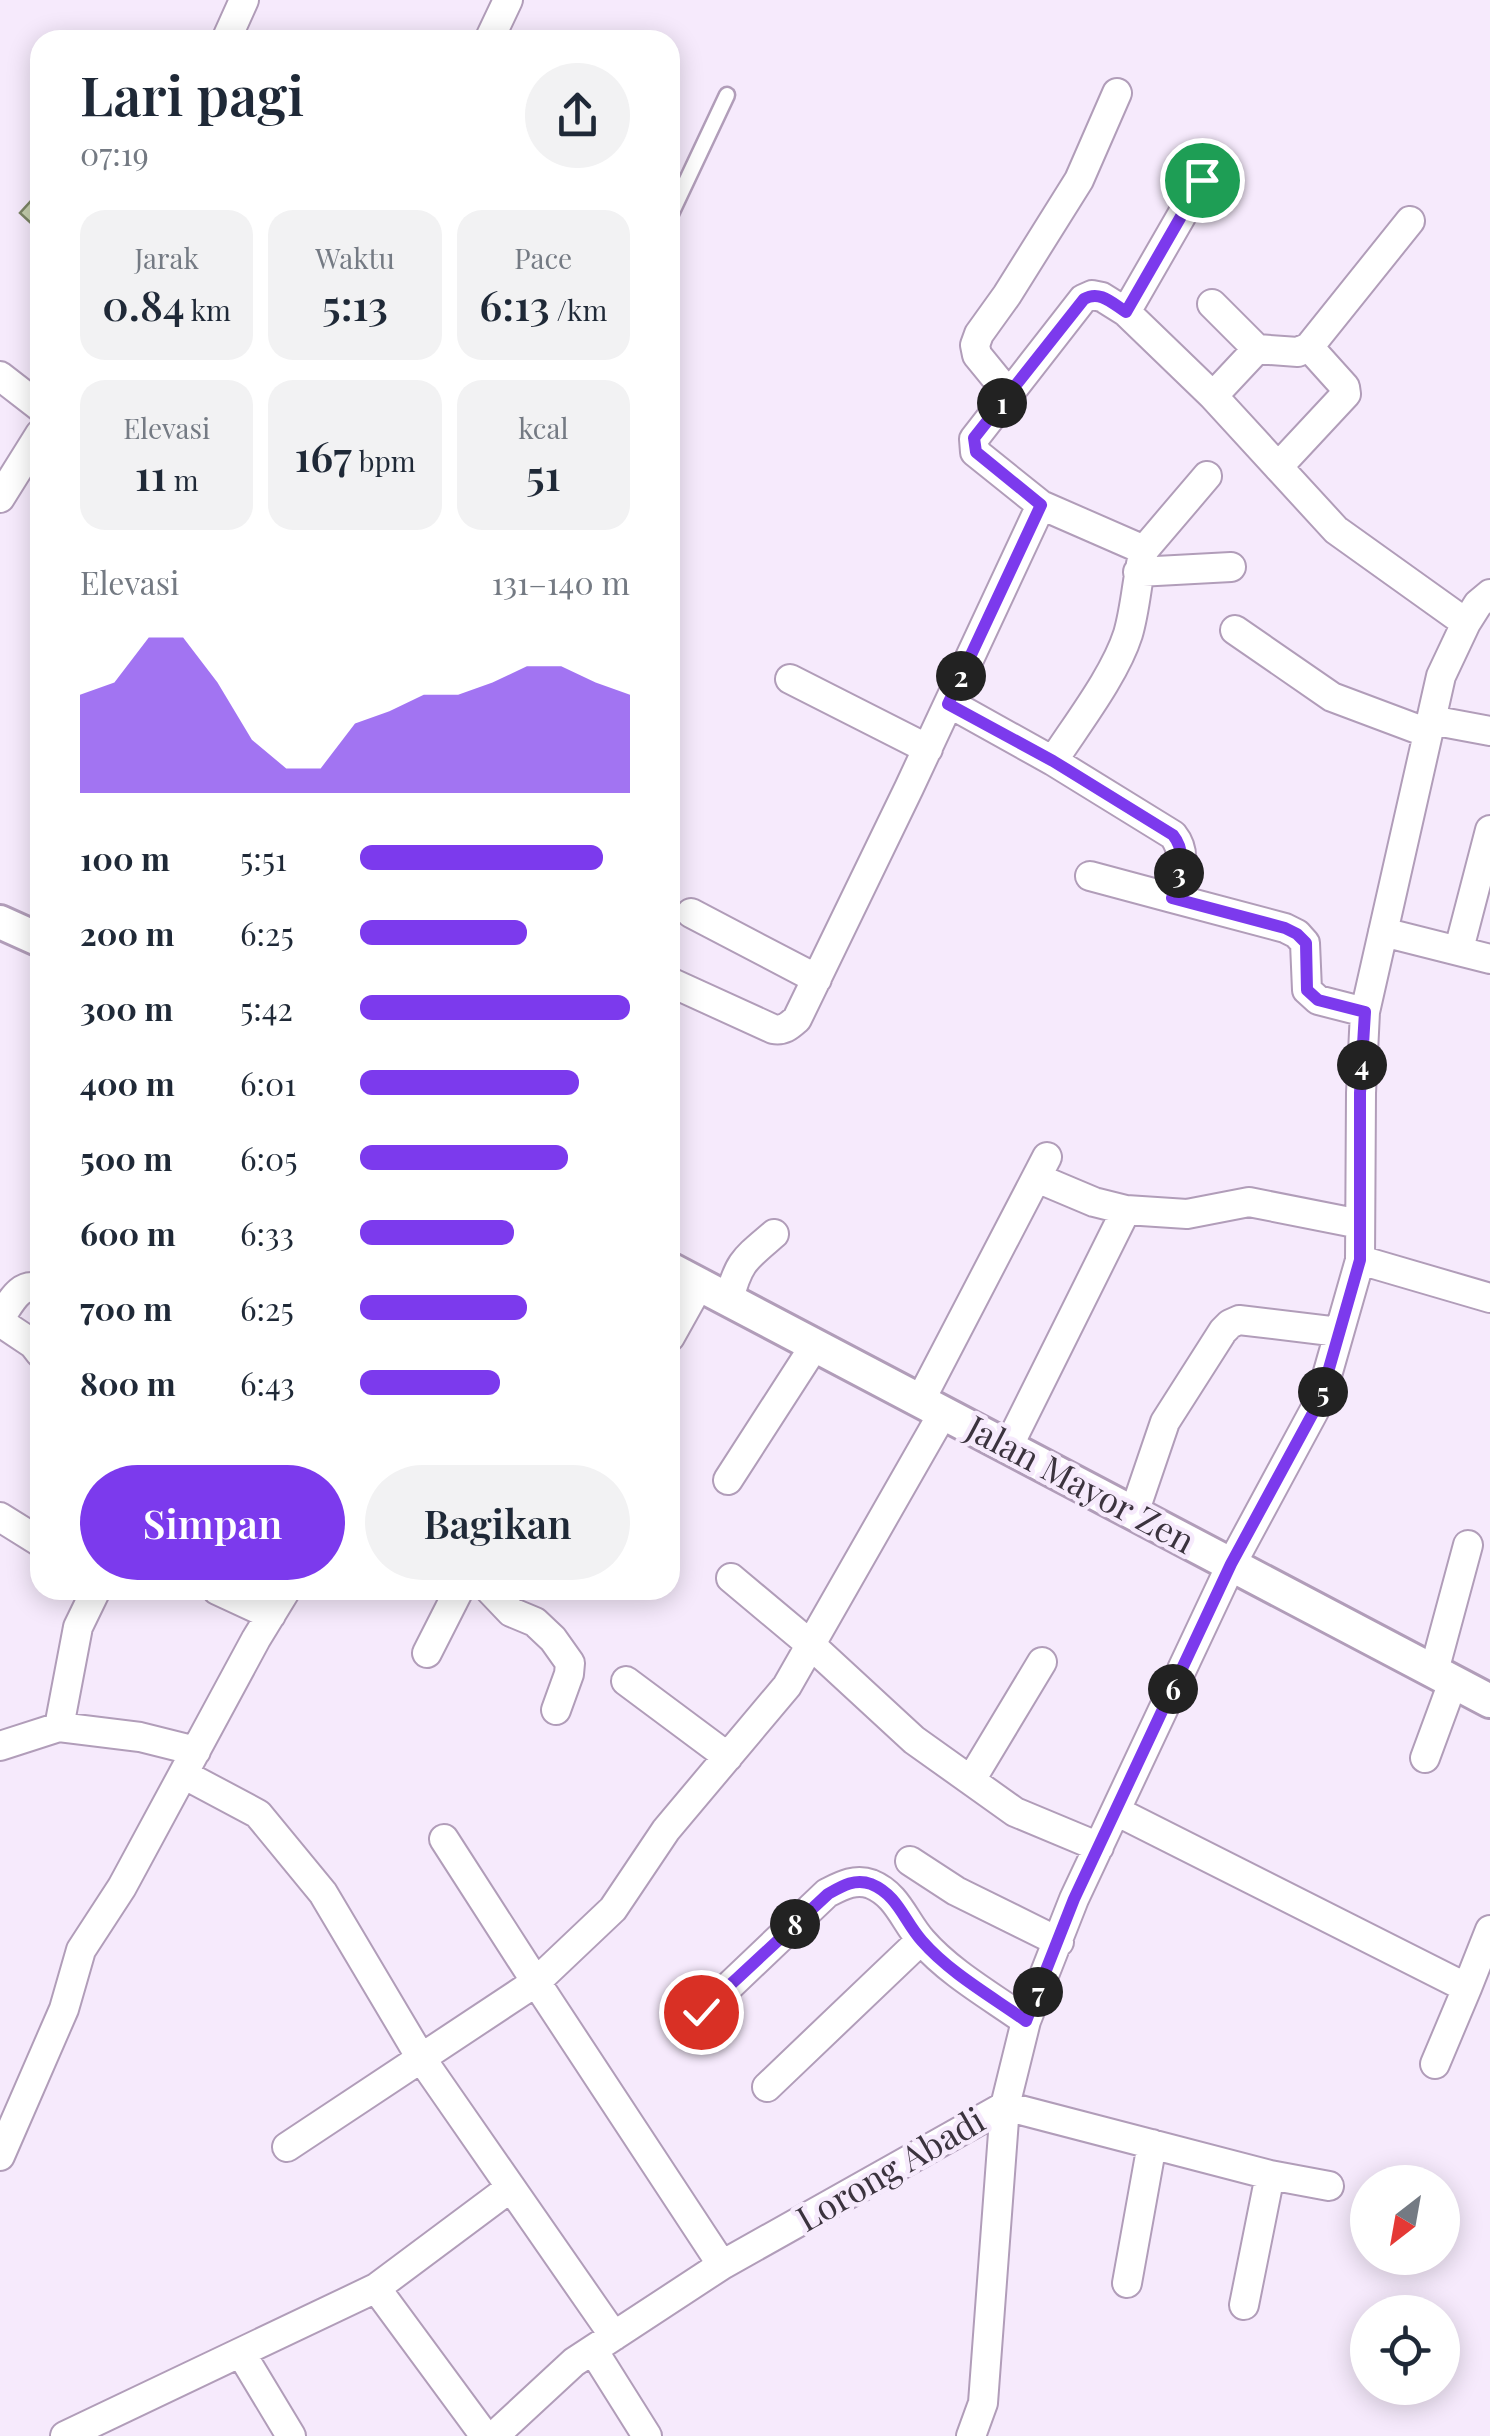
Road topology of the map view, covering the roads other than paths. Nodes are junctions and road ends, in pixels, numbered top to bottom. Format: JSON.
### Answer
{"nodes":[{"id":1,"x":244,"y":0,"type":"edge"},
{"id":2,"x":508,"y":0,"type":"edge"},
{"id":3,"x":230,"y":30,"type":"edge"},
{"id":4,"x":494,"y":30,"type":"edge"},
{"id":5,"x":1117,"y":93,"type":"dead end"},
{"id":6,"x":727,"y":95,"type":"dead end"},
{"id":7,"x":1202,"y":180,"type":"dead end"},
{"id":8,"x":680,"y":195,"type":"edge"},
{"id":9,"x":1410,"y":221,"type":"dead end"},
{"id":10,"x":1212,"y":304,"type":"dead end"},
{"id":11,"x":1126,"y":312,"type":"junction"},
{"id":12,"x":1310,"y":347,"type":"junction"},
{"id":13,"x":1257,"y":349,"type":"junction"},
{"id":14,"x":0,"y":376,"type":"edge"},
{"id":15,"x":1009,"y":394,"type":"junction"},
{"id":16,"x":1213,"y":396,"type":"junction"},
{"id":17,"x":30,"y":399,"type":"edge"},
{"id":18,"x":30,"y":466,"type":"edge"},
{"id":19,"x":1278,"y":467,"type":"junction"},
{"id":20,"x":1208,"y":476,"type":"dead end"},
{"id":21,"x":0,"y":498,"type":"edge"},
{"id":22,"x":1041,"y":505,"type":"junction"},
{"id":23,"x":1141,"y":561,"type":"junction"},
{"id":24,"x":1231,"y":566,"type":"dead end"},
{"id":25,"x":1490,"y":594,"type":"edge"},
{"id":26,"x":1466,"y":623,"type":"junction"},
{"id":27,"x":1235,"y":630,"type":"dead end"},
{"id":28,"x":790,"y":679,"type":"dead end"},
{"id":29,"x":948,"y":704,"type":"junction"},
{"id":30,"x":1430,"y":726,"type":"junction"},
{"id":31,"x":1490,"y":731,"type":"edge"},
{"id":32,"x":928,"y":749,"type":"junction"},
{"id":33,"x":1053,"y":761,"type":"junction"},
{"id":34,"x":1490,"y":830,"type":"edge"},
{"id":35,"x":1090,"y":876,"type":"dead end"},
{"id":36,"x":1172,"y":898,"type":"junction"},
{"id":37,"x":692,"y":913,"type":"dead end"},
{"id":38,"x":0,"y":922,"type":"edge"},
{"id":39,"x":1383,"y":932,"type":"junction"},
{"id":40,"x":30,"y":936,"type":"edge"},
{"id":41,"x":1459,"y":949,"type":"junction"},
{"id":42,"x":1490,"y":958,"type":"edge"},
{"id":43,"x":817,"y":979,"type":"junction"},
{"id":44,"x":680,"y":987,"type":"edge"},
{"id":45,"x":1365,"y":1012,"type":"junction"},
{"id":46,"x":1126,"y":1210,"type":"junction"},
{"id":47,"x":1360,"y":1224,"type":"junction"},
{"id":48,"x":774,"y":1234,"type":"dead end"},
{"id":49,"x":1360,"y":1260,"type":"junction"},
{"id":50,"x":680,"y":1274,"type":"edge"},
{"id":51,"x":30,"y":1287,"type":"edge"},
{"id":52,"x":714,"y":1292,"type":"junction"},
{"id":53,"x":1490,"y":1298,"type":"edge"},
{"id":54,"x":0,"y":1320,"type":"edge"},
{"id":55,"x":680,"y":1327,"type":"edge"},
{"id":56,"x":1340,"y":1332,"type":"junction"},
{"id":57,"x":30,"y":1342,"type":"edge"},
{"id":58,"x":815,"y":1345,"type":"junction"},
{"id":59,"x":932,"y":1407,"type":"junction"},
{"id":60,"x":1008,"y":1447,"type":"junction"},
{"id":61,"x":728,"y":1480,"type":"dead end"},
{"id":62,"x":1134,"y":1513,"type":"junction"},
{"id":63,"x":0,"y":1517,"type":"edge"},
{"id":64,"x":30,"y":1536,"type":"edge"},
{"id":65,"x":1468,"y":1545,"type":"dead end"},
{"id":66,"x":1231,"y":1564,"type":"junction"},
{"id":67,"x":731,"y":1578,"type":"dead end"},
{"id":68,"x":91,"y":1600,"type":"edge"},
{"id":69,"x":240,"y":1600,"type":"edge"},
{"id":70,"x":280,"y":1600,"type":"edge"},
{"id":71,"x":454,"y":1600,"type":"edge"},
{"id":72,"x":500,"y":1600,"type":"edge"},
{"id":73,"x":271,"y":1614,"type":"junction"},
{"id":74,"x":811,"y":1645,"type":"junction"},
{"id":75,"x":427,"y":1653,"type":"dead end"},
{"id":76,"x":1042,"y":1662,"type":"dead end"},
{"id":77,"x":1444,"y":1677,"type":"junction"},
{"id":78,"x":626,"y":1681,"type":"dead end"},
{"id":79,"x":1490,"y":1701,"type":"edge"},
{"id":80,"x":556,"y":1710,"type":"dead end"},
{"id":81,"x":59,"y":1727,"type":"junction"},
{"id":82,"x":0,"y":1746,"type":"edge"},
{"id":83,"x":728,"y":1758,"type":"junction"},
{"id":84,"x":1425,"y":1758,"type":"dead end"},
{"id":85,"x":190,"y":1762,"type":"junction"},
{"id":86,"x":971,"y":1780,"type":"junction"},
{"id":87,"x":1116,"y":1811,"type":"junction"},
{"id":88,"x":444,"y":1839,"type":"dead end"},
{"id":89,"x":1099,"y":1847,"type":"junction"},
{"id":90,"x":910,"y":1861,"type":"dead end"},
{"id":91,"x":1490,"y":1930,"type":"edge"},
{"id":92,"x":921,"y":1940,"type":"junction"},
{"id":93,"x":1059,"y":1942,"type":"junction"},
{"id":94,"x":536,"y":1982,"type":"junction"},
{"id":95,"x":1466,"y":1988,"type":"junction"},
{"id":96,"x":701,"y":2012,"type":"dead end"},
{"id":97,"x":1026,"y":2021,"type":"junction"},
{"id":98,"x":421,"y":2058,"type":"junction"},
{"id":99,"x":1435,"y":2064,"type":"dead end"},
{"id":100,"x":767,"y":2087,"type":"dead end"},
{"id":101,"x":1005,"y":2106,"type":"junction"},
{"id":102,"x":1152,"y":2144,"type":"junction"},
{"id":103,"x":288,"y":2147,"type":"dead end"},
{"id":104,"x":0,"y":2156,"type":"edge"},
{"id":105,"x":1270,"y":2175,"type":"junction"},
{"id":106,"x":1329,"y":2186,"type":"dead end"},
{"id":107,"x":510,"y":2188,"type":"junction"},
{"id":108,"x":722,"y":2264,"type":"junction"},
{"id":109,"x":1127,"y":2284,"type":"dead end"},
{"id":110,"x":376,"y":2288,"type":"junction"},
{"id":111,"x":1244,"y":2305,"type":"dead end"},
{"id":112,"x":603,"y":2343,"type":"junction"},
{"id":113,"x":240,"y":2353,"type":"junction"},
{"id":114,"x":65,"y":2436,"type":"edge"},
{"id":115,"x":290,"y":2436,"type":"edge"},
{"id":116,"x":484,"y":2436,"type":"edge"},
{"id":117,"x":494,"y":2436,"type":"edge"},
{"id":118,"x":647,"y":2436,"type":"edge"},
{"id":119,"x":971,"y":2436,"type":"edge"}],
"edges":[{"from":1,"to":3,"type":"street"},
{"from":2,"to":4,"type":"street"},
{"from":5,"to":15,"type":"street"},
{"from":6,"to":8,"type":"lane"},
{"from":7,"to":11,"type":"street"},
{"from":9,"to":12,"type":"street"},
{"from":10,"to":13,"type":"street"},
{"from":11,"to":15,"type":"street"},
{"from":11,"to":16,"type":"street"},
{"from":12,"to":13,"type":"street"},
{"from":12,"to":19,"type":"street"},
{"from":13,"to":16,"type":"street"},
{"from":14,"to":17,"type":"street"},
{"from":15,"to":22,"type":"street"},
{"from":16,"to":19,"type":"street"},
{"from":18,"to":21,"type":"street"},
{"from":19,"to":26,"type":"street"},
{"from":20,"to":23,"type":"street"},
{"from":22,"to":23,"type":"street"},
{"from":22,"to":29,"type":"street"},
{"from":23,"to":24,"type":"street"},
{"from":23,"to":33,"type":"street"},
{"from":25,"to":26,"type":"street","name":"Lorong Abadi"},
{"from":26,"to":30,"type":"street","name":"Lorong Abadi"},
{"from":27,"to":30,"type":"street"},
{"from":28,"to":32,"type":"street"},
{"from":29,"to":32,"type":"street"},
{"from":29,"to":33,"type":"street"},
{"from":30,"to":31,"type":"street"},
{"from":30,"to":39,"type":"street","name":"Lorong Abadi"},
{"from":32,"to":43,"type":"street"},
{"from":33,"to":36,"type":"street"},
{"from":34,"to":41,"type":"street"},
{"from":35,"to":36,"type":"street"},
{"from":36,"to":45,"type":"street"},
{"from":37,"to":43,"type":"street"},
{"from":38,"to":40,"type":"street"},
{"from":39,"to":41,"type":"street"},
{"from":39,"to":45,"type":"street","name":"Lorong Abadi"},
{"from":41,"to":42,"type":"street"},
{"from":43,"to":44,"type":"street"},
{"from":45,"to":47,"type":"street","name":"Lorong Abadi"},
{"from":46,"to":47,"type":"street"},
{"from":46,"to":59,"type":"street"},
{"from":46,"to":60,"type":"street"},
{"from":47,"to":49,"type":"street","name":"Lorong Abadi"},
{"from":48,"to":52,"type":"street"},
{"from":49,"to":53,"type":"street"},
{"from":49,"to":56,"type":"street","name":"Lorong Abadi"},
{"from":50,"to":52,"type":"street","name":"Jalan Mayor Zen"},
{"from":51,"to":54,"type":"street"},
{"from":52,"to":55,"type":"street"},
{"from":52,"to":58,"type":"street","name":"Jalan Mayor Zen"},
{"from":54,"to":57,"type":"street"},
{"from":56,"to":62,"type":"street"},
{"from":56,"to":66,"type":"street","name":"Lorong Abadi"},
{"from":58,"to":59,"type":"street","name":"Jalan Mayor Zen"},
{"from":58,"to":61,"type":"street"},
{"from":59,"to":60,"type":"street","name":"Jalan Mayor Zen"},
{"from":59,"to":74,"type":"street"},
{"from":60,"to":62,"type":"street","name":"Jalan Mayor Zen"},
{"from":62,"to":66,"type":"street","name":"Jalan Mayor Zen"},
{"from":63,"to":64,"type":"street"},
{"from":65,"to":77,"type":"street"},
{"from":66,"to":77,"type":"street","name":"Jalan Mayor Zen"},
{"from":66,"to":87,"type":"street","name":"Lorong Abadi"},
{"from":67,"to":74,"type":"street"},
{"from":68,"to":81,"type":"street"},
{"from":69,"to":73,"type":"street"},
{"from":70,"to":73,"type":"street"},
{"from":71,"to":75,"type":"street"},
{"from":72,"to":80,"type":"street"},
{"from":73,"to":85,"type":"street"},
{"from":74,"to":83,"type":"street"},
{"from":74,"to":86,"type":"street"},
{"from":76,"to":86,"type":"street"},
{"from":77,"to":79,"type":"street","name":"Jalan Mayor Zen"},
{"from":77,"to":84,"type":"street"},
{"from":78,"to":83,"type":"street"},
{"from":81,"to":82,"type":"street"},
{"from":81,"to":85,"type":"street"},
{"from":83,"to":94,"type":"street"},
{"from":85,"to":98,"type":"street"},
{"from":85,"to":104,"type":"street"},
{"from":86,"to":89,"type":"street"},
{"from":87,"to":89,"type":"street","name":"Lorong Abadi"},
{"from":87,"to":95,"type":"street"},
{"from":88,"to":94,"type":"street"},
{"from":89,"to":93,"type":"street","name":"Lorong Abadi"},
{"from":90,"to":93,"type":"street"},
{"from":91,"to":95,"type":"street"},
{"from":92,"to":96,"type":"street"},
{"from":92,"to":97,"type":"street"},
{"from":92,"to":100,"type":"street"},
{"from":93,"to":97,"type":"street","name":"Lorong Abadi"},
{"from":94,"to":98,"type":"street"},
{"from":94,"to":108,"type":"street"},
{"from":95,"to":99,"type":"street"},
{"from":97,"to":101,"type":"street","name":"Lorong Abadi"},
{"from":98,"to":103,"type":"street"},
{"from":98,"to":107,"type":"street"},
{"from":101,"to":102,"type":"street"},
{"from":101,"to":108,"type":"street","name":"Lorong Abadi"},
{"from":101,"to":119,"type":"street"},
{"from":102,"to":105,"type":"street"},
{"from":102,"to":109,"type":"street"},
{"from":105,"to":106,"type":"street"},
{"from":105,"to":111,"type":"street"},
{"from":107,"to":110,"type":"street"},
{"from":107,"to":112,"type":"street"},
{"from":108,"to":112,"type":"street","name":"Lorong Abadi"},
{"from":110,"to":113,"type":"street"},
{"from":110,"to":116,"type":"street"},
{"from":112,"to":117,"type":"street","name":"Lorong Abadi"},
{"from":112,"to":118,"type":"street"},
{"from":113,"to":114,"type":"street"},
{"from":113,"to":115,"type":"street"}]}
